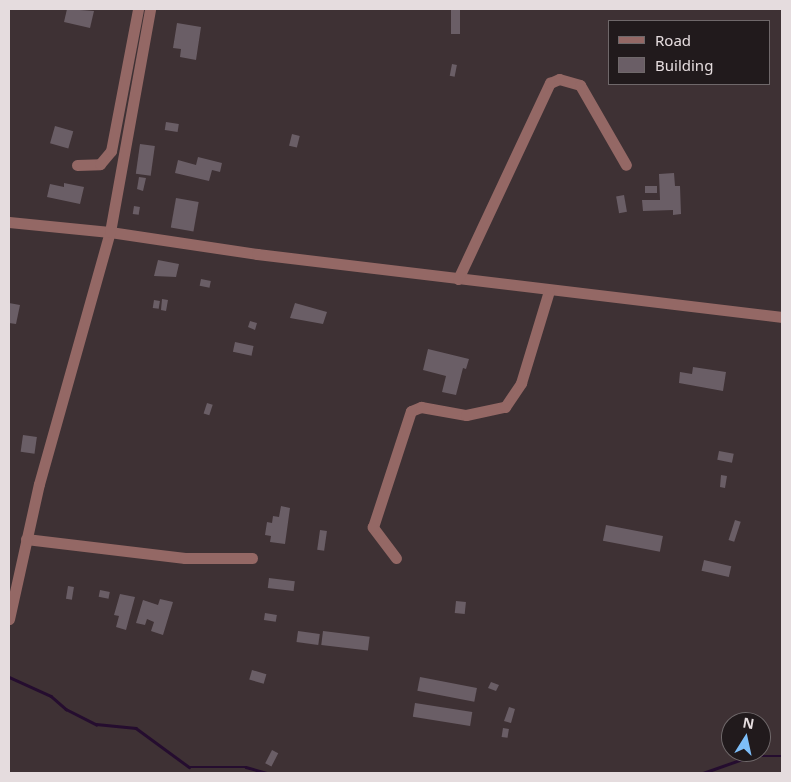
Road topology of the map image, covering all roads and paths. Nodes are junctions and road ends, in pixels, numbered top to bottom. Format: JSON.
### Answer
{"nodes":[{"id":1,"x":138,"y":9,"type":"edge"},
{"id":2,"x":150,"y":9,"type":"edge"},
{"id":3,"x":77,"y":165,"type":"dead end"},
{"id":4,"x":626,"y":165,"type":"dead end"},
{"id":5,"x":9,"y":222,"type":"edge"},
{"id":6,"x":110,"y":232,"type":"junction"},
{"id":7,"x":458,"y":279,"type":"junction"},
{"id":8,"x":549,"y":291,"type":"junction"},
{"id":9,"x":782,"y":317,"type":"edge"},
{"id":10,"x":26,"y":539,"type":"junction"},
{"id":11,"x":252,"y":558,"type":"dead end"},
{"id":12,"x":396,"y":558,"type":"dead end"},
{"id":13,"x":9,"y":619,"type":"edge"}],
"edges":[{"from":1,"to":3,"type":"street"},
{"from":2,"to":6,"type":"street"},
{"from":4,"to":7,"type":"street"},
{"from":5,"to":6,"type":"street"},
{"from":6,"to":7,"type":"street"},
{"from":6,"to":10,"type":"street"},
{"from":7,"to":8,"type":"street"},
{"from":8,"to":9,"type":"street"},
{"from":8,"to":12,"type":"street"},
{"from":10,"to":11,"type":"street"},
{"from":10,"to":13,"type":"street"}]}
